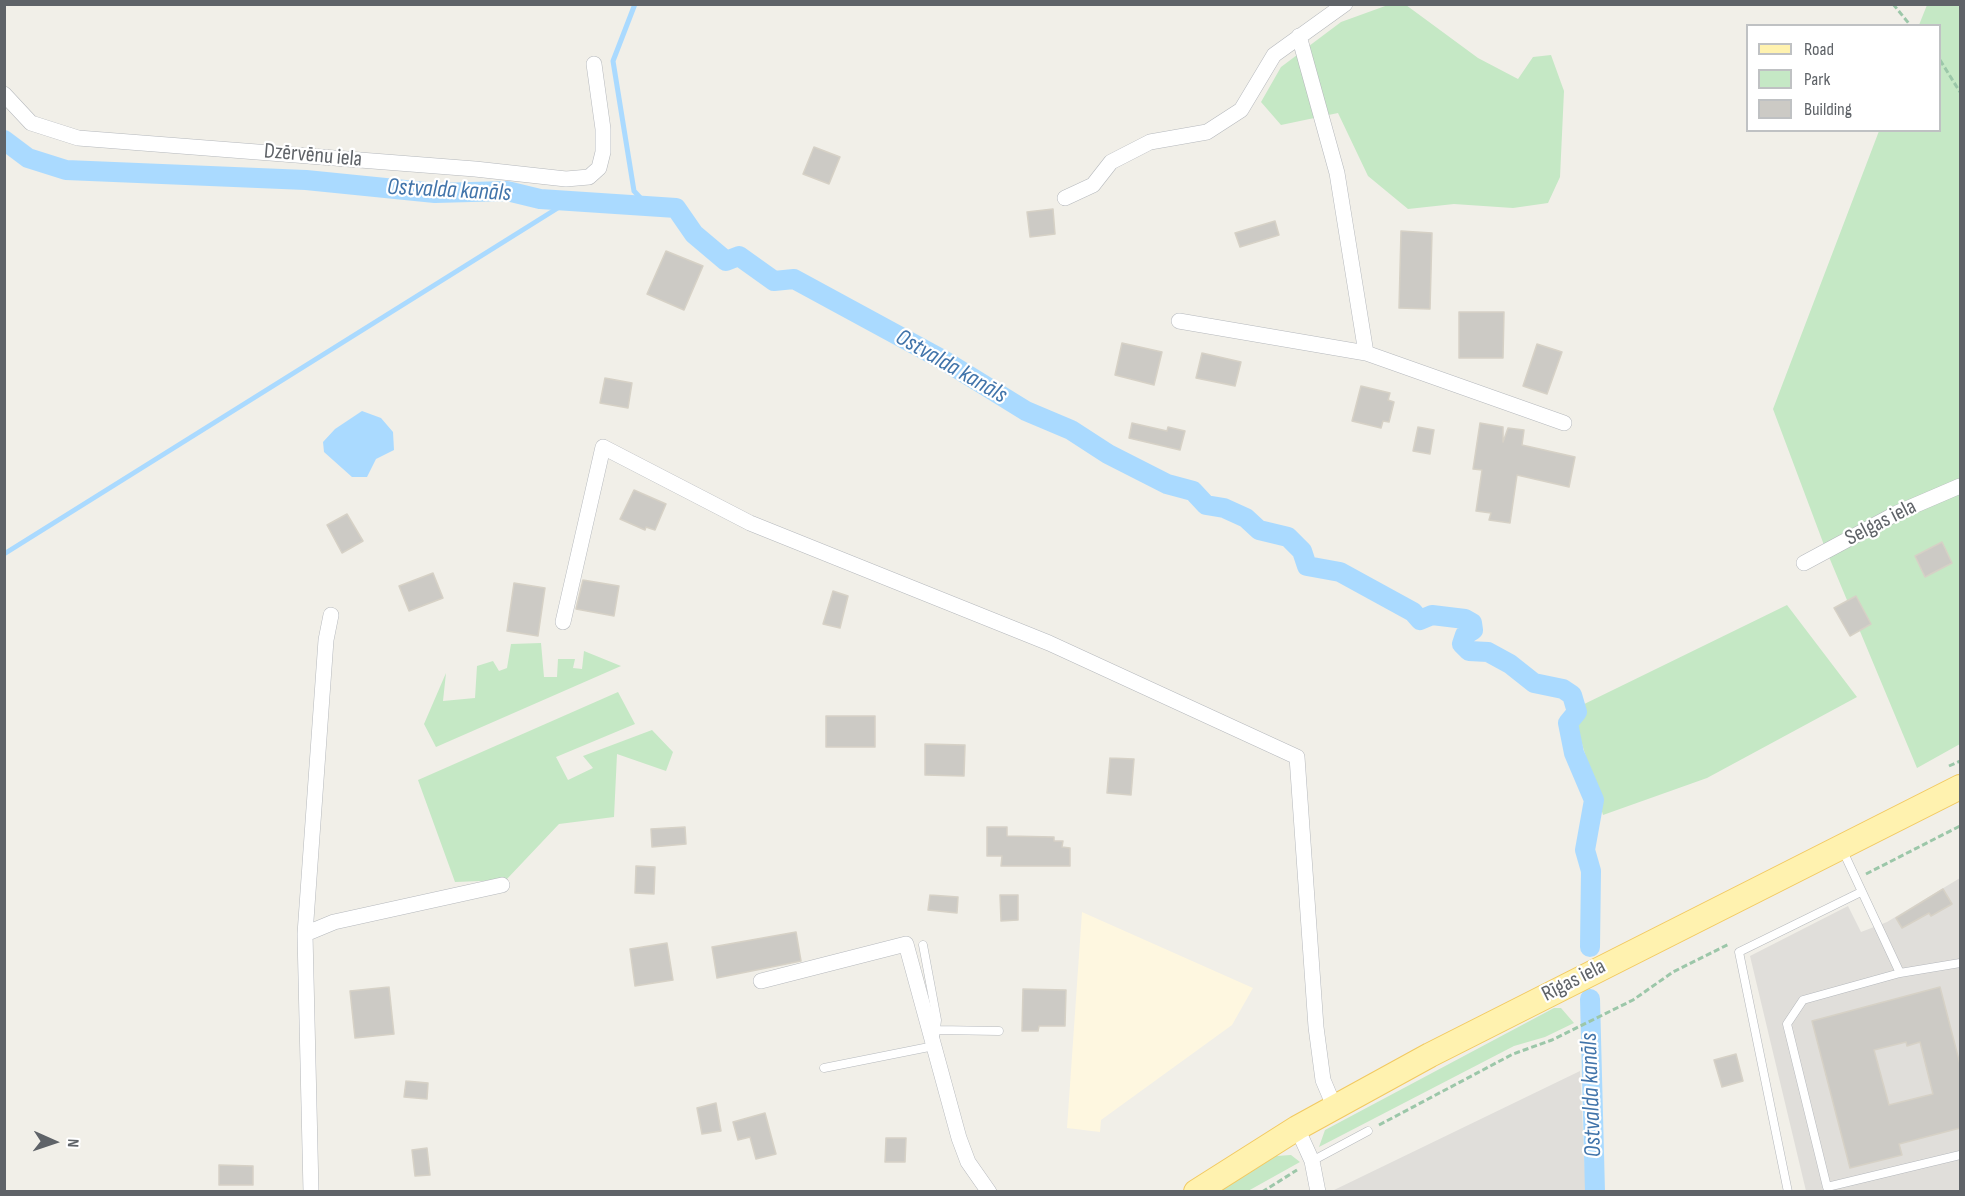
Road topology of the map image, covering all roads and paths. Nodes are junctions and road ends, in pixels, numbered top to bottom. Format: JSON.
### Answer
{"nodes":[{"id":1,"x":1345,"y":4,"type":"edge"},
{"id":2,"x":1893,"y":4,"type":"edge"},
{"id":3,"x":1909,"y":24,"type":"edge"},
{"id":4,"x":1299,"y":36,"type":"junction"},
{"id":5,"x":1941,"y":62,"type":"edge"},
{"id":6,"x":594,"y":64,"type":"dead end"},
{"id":7,"x":1960,"y":92,"type":"edge"},
{"id":8,"x":4,"y":94,"type":"edge"},
{"id":9,"x":1065,"y":198,"type":"dead end"},
{"id":10,"x":1179,"y":321,"type":"dead end"},
{"id":11,"x":1366,"y":353,"type":"junction"},
{"id":12,"x":1564,"y":423,"type":"dead end"},
{"id":13,"x":1960,"y":486,"type":"edge"},
{"id":14,"x":1804,"y":563,"type":"dead end"},
{"id":15,"x":331,"y":615,"type":"dead end"},
{"id":16,"x":563,"y":622,"type":"dead end"},
{"id":17,"x":1960,"y":761,"type":"edge"},
{"id":18,"x":1955,"y":777,"type":"edge"},
{"id":19,"x":1840,"y":847,"type":"junction"},
{"id":20,"x":502,"y":885,"type":"dead end"},
{"id":21,"x":1861,"y":892,"type":"junction"},
{"id":22,"x":305,"y":934,"type":"junction"},
{"id":23,"x":923,"y":945,"type":"dead end"},
{"id":24,"x":1960,"y":963,"type":"edge"},
{"id":25,"x":1900,"y":973,"type":"junction"},
{"id":26,"x":761,"y":981,"type":"dead end"},
{"id":27,"x":1605,"y":1014,"type":"dead end"},
{"id":28,"x":937,"y":1030,"type":"junction"},
{"id":29,"x":999,"y":1031,"type":"dead end"},
{"id":30,"x":934,"y":1046,"type":"junction"},
{"id":31,"x":824,"y":1068,"type":"dead end"},
{"id":32,"x":1334,"y":1106,"type":"junction"},
{"id":33,"x":1297,"y":1128,"type":"junction"},
{"id":34,"x":1368,"y":1131,"type":"joint"},
{"id":35,"x":1960,"y":1155,"type":"edge"},
{"id":36,"x":1312,"y":1161,"type":"junction"},
{"id":37,"x":310,"y":1191,"type":"edge"},
{"id":38,"x":989,"y":1191,"type":"edge"},
{"id":39,"x":1196,"y":1191,"type":"edge"},
{"id":40,"x":1262,"y":1191,"type":"edge"},
{"id":41,"x":1318,"y":1191,"type":"edge"},
{"id":42,"x":1788,"y":1191,"type":"edge"}],
"edges":[{"from":1,"to":4,"type":"street"},
{"from":2,"to":3,"type":"path"},
{"from":4,"to":9,"type":"street"},
{"from":4,"to":11,"type":"street"},
{"from":5,"to":7,"type":"path"},
{"from":6,"to":8,"type":"street","name":"Dzērvēnu iela"},
{"from":10,"to":11,"type":"street"},
{"from":11,"to":12,"type":"street"},
{"from":13,"to":14,"type":"street","name":"Selgas iela"},
{"from":15,"to":22,"type":"street"},
{"from":16,"to":32,"type":"street"},
{"from":17,"to":18,"type":"path"},
{"from":18,"to":19,"type":"main road","name":"Rīgas iela"},
{"from":19,"to":21,"type":"lane"},
{"from":19,"to":32,"type":"main road","name":"Rīgas iela"},
{"from":20,"to":22,"type":"street"},
{"from":21,"to":25,"type":"lane"},
{"from":21,"to":42,"type":"lane"},
{"from":22,"to":37,"type":"street"},
{"from":23,"to":28,"type":"lane"},
{"from":24,"to":25,"type":"lane"},
{"from":25,"to":35,"type":"lane"},
{"from":26,"to":30,"type":"street"},
{"from":27,"to":34,"type":"path"},
{"from":28,"to":29,"type":"lane"},
{"from":28,"to":30,"type":"lane"},
{"from":30,"to":31,"type":"lane"},
{"from":30,"to":38,"type":"street"},
{"from":32,"to":33,"type":"main road","name":"Rīgas iela"},
{"from":33,"to":36,"type":"street"},
{"from":33,"to":39,"type":"main road","name":"Rīgas iela"},
{"from":34,"to":36,"type":"lane"},
{"from":36,"to":40,"type":"path"},
{"from":36,"to":41,"type":"street"}]}
